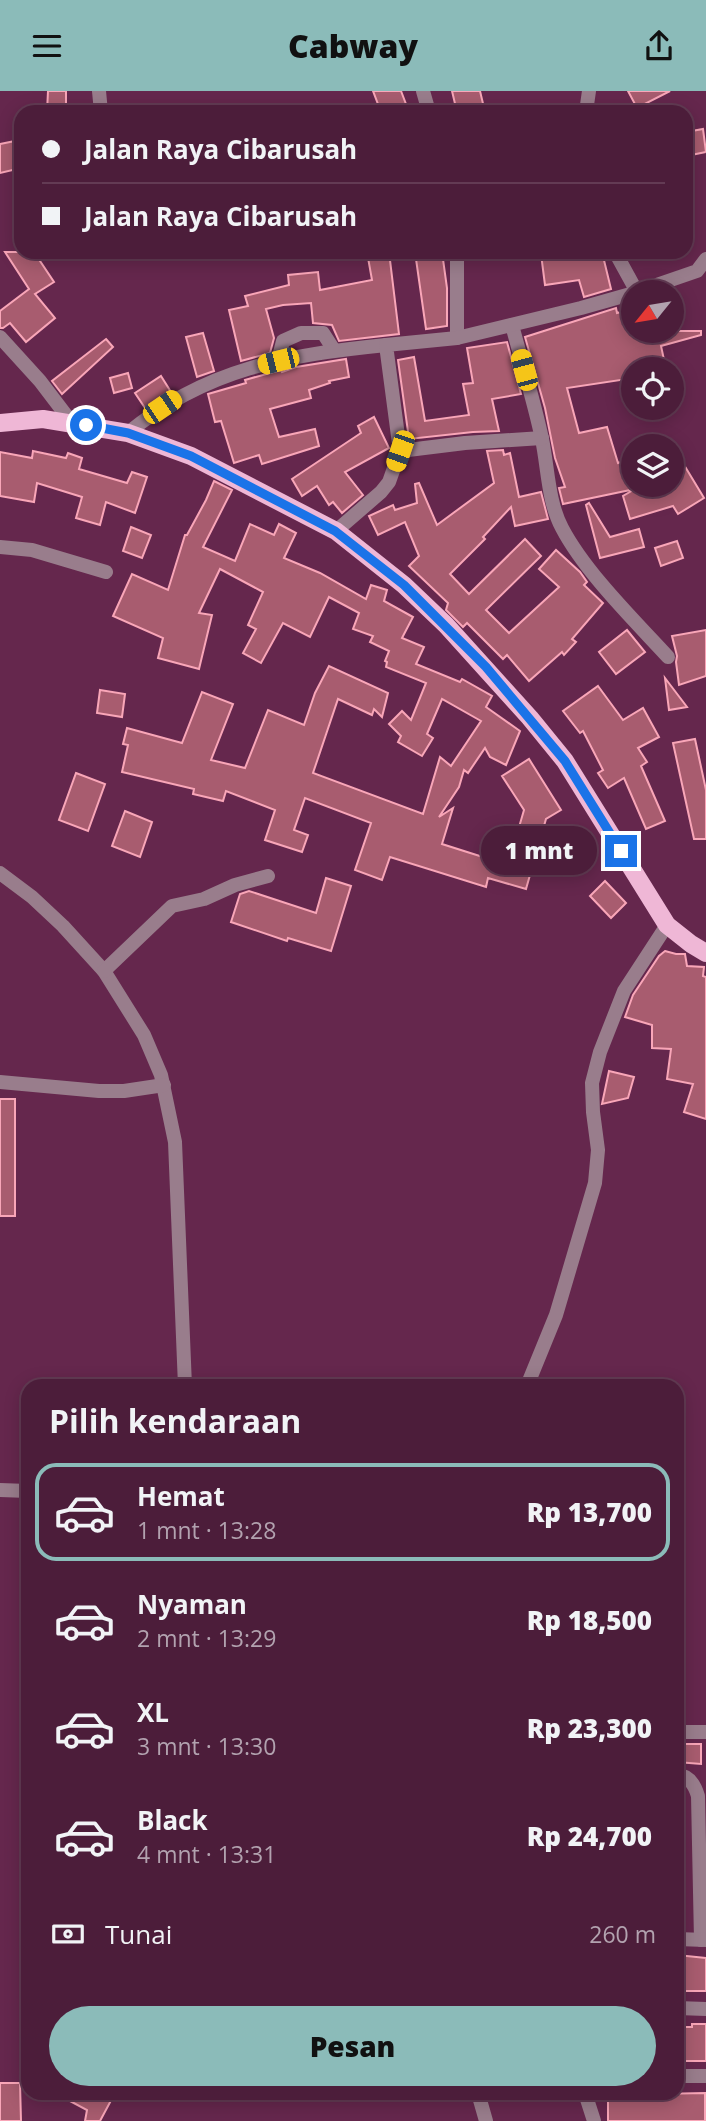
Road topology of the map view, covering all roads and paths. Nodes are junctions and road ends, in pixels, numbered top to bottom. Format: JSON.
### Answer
{"nodes":[{"id":1,"x":457,"y":259,"type":"edge"},
{"id":2,"x":618,"y":259,"type":"edge"},
{"id":3,"x":703,"y":267,"type":"edge"},
{"id":4,"x":629,"y":280,"type":"edge"},
{"id":5,"x":668,"y":280,"type":"edge"},
{"id":6,"x":621,"y":296,"type":"edge"},
{"id":7,"x":512,"y":325,"type":"junction"},
{"id":8,"x":0,"y":337,"type":"edge"},
{"id":9,"x":457,"y":338,"type":"junction"},
{"id":10,"x":386,"y":345,"type":"junction"},
{"id":11,"x":334,"y":350,"type":"junction"},
{"id":12,"x":278,"y":361,"type":"junction"},
{"id":13,"x":0,"y":423,"type":"edge"},
{"id":14,"x":72,"y":423,"type":"junction"},
{"id":15,"x":128,"y":433,"type":"junction"},
{"id":16,"x":542,"y":438,"type":"junction"},
{"id":17,"x":400,"y":451,"type":"junction"},
{"id":18,"x":335,"y":531,"type":"junction"},
{"id":19,"x":0,"y":547,"type":"edge"},
{"id":20,"x":106,"y":572,"type":"dead end"},
{"id":21,"x":668,"y":657,"type":"dead end"},
{"id":22,"x":0,"y":873,"type":"edge"},
{"id":23,"x":268,"y":876,"type":"dead end"},
{"id":24,"x":667,"y":925,"type":"junction"},
{"id":25,"x":706,"y":953,"type":"edge"},
{"id":26,"x":108,"y":969,"type":"junction"},
{"id":27,"x":0,"y":1082,"type":"edge"},
{"id":28,"x":164,"y":1085,"type":"junction"},
{"id":29,"x":185,"y":1379,"type":"edge"},
{"id":30,"x":530,"y":1379,"type":"edge"},
{"id":31,"x":0,"y":1490,"type":"edge"},
{"id":32,"x":21,"y":1491,"type":"edge"},
{"id":33,"x":684,"y":1732,"type":"edge"},
{"id":34,"x":706,"y":1732,"type":"edge"},
{"id":35,"x":684,"y":1776,"type":"edge"},
{"id":36,"x":703,"y":1829,"type":"edge"},
{"id":37,"x":684,"y":1939,"type":"edge"},
{"id":38,"x":703,"y":1940,"type":"edge"},
{"id":39,"x":684,"y":2008,"type":"edge"},
{"id":40,"x":706,"y":2009,"type":"edge"},
{"id":41,"x":684,"y":2076,"type":"edge"},
{"id":42,"x":706,"y":2076,"type":"edge"},
{"id":43,"x":480,"y":2100,"type":"edge"},
{"id":44,"x":587,"y":2100,"type":"edge"},
{"id":45,"x":486,"y":2121,"type":"edge"},
{"id":46,"x":594,"y":2121,"type":"edge"}],
"edges":[{"from":1,"to":9,"type":"street"},
{"from":2,"to":4,"type":"street"},
{"from":3,"to":5,"type":"street"},
{"from":6,"to":7,"type":"street"},
{"from":7,"to":9,"type":"street"},
{"from":7,"to":16,"type":"street"},
{"from":8,"to":14,"type":"street"},
{"from":9,"to":10,"type":"street"},
{"from":10,"to":11,"type":"street"},
{"from":10,"to":17,"type":"street"},
{"from":11,"to":12,"type":"street"},
{"from":11,"to":12,"type":"street"},
{"from":12,"to":15,"type":"street"},
{"from":13,"to":14,"type":"main road"},
{"from":14,"to":15,"type":"main road"},
{"from":15,"to":18,"type":"main road"},
{"from":16,"to":17,"type":"street"},
{"from":16,"to":21,"type":"street"},
{"from":17,"to":18,"type":"street"},
{"from":18,"to":24,"type":"main road"},
{"from":19,"to":20,"type":"street"},
{"from":22,"to":26,"type":"street"},
{"from":23,"to":26,"type":"street"},
{"from":24,"to":25,"type":"main road"},
{"from":24,"to":30,"type":"street"},
{"from":26,"to":28,"type":"street"},
{"from":27,"to":28,"type":"street"},
{"from":28,"to":29,"type":"street"},
{"from":31,"to":32,"type":"street"},
{"from":33,"to":34,"type":"street"},
{"from":35,"to":36,"type":"street"},
{"from":36,"to":38,"type":"street"},
{"from":37,"to":38,"type":"street"},
{"from":39,"to":40,"type":"street"},
{"from":41,"to":42,"type":"street"},
{"from":43,"to":45,"type":"street"},
{"from":44,"to":46,"type":"street"}]}
